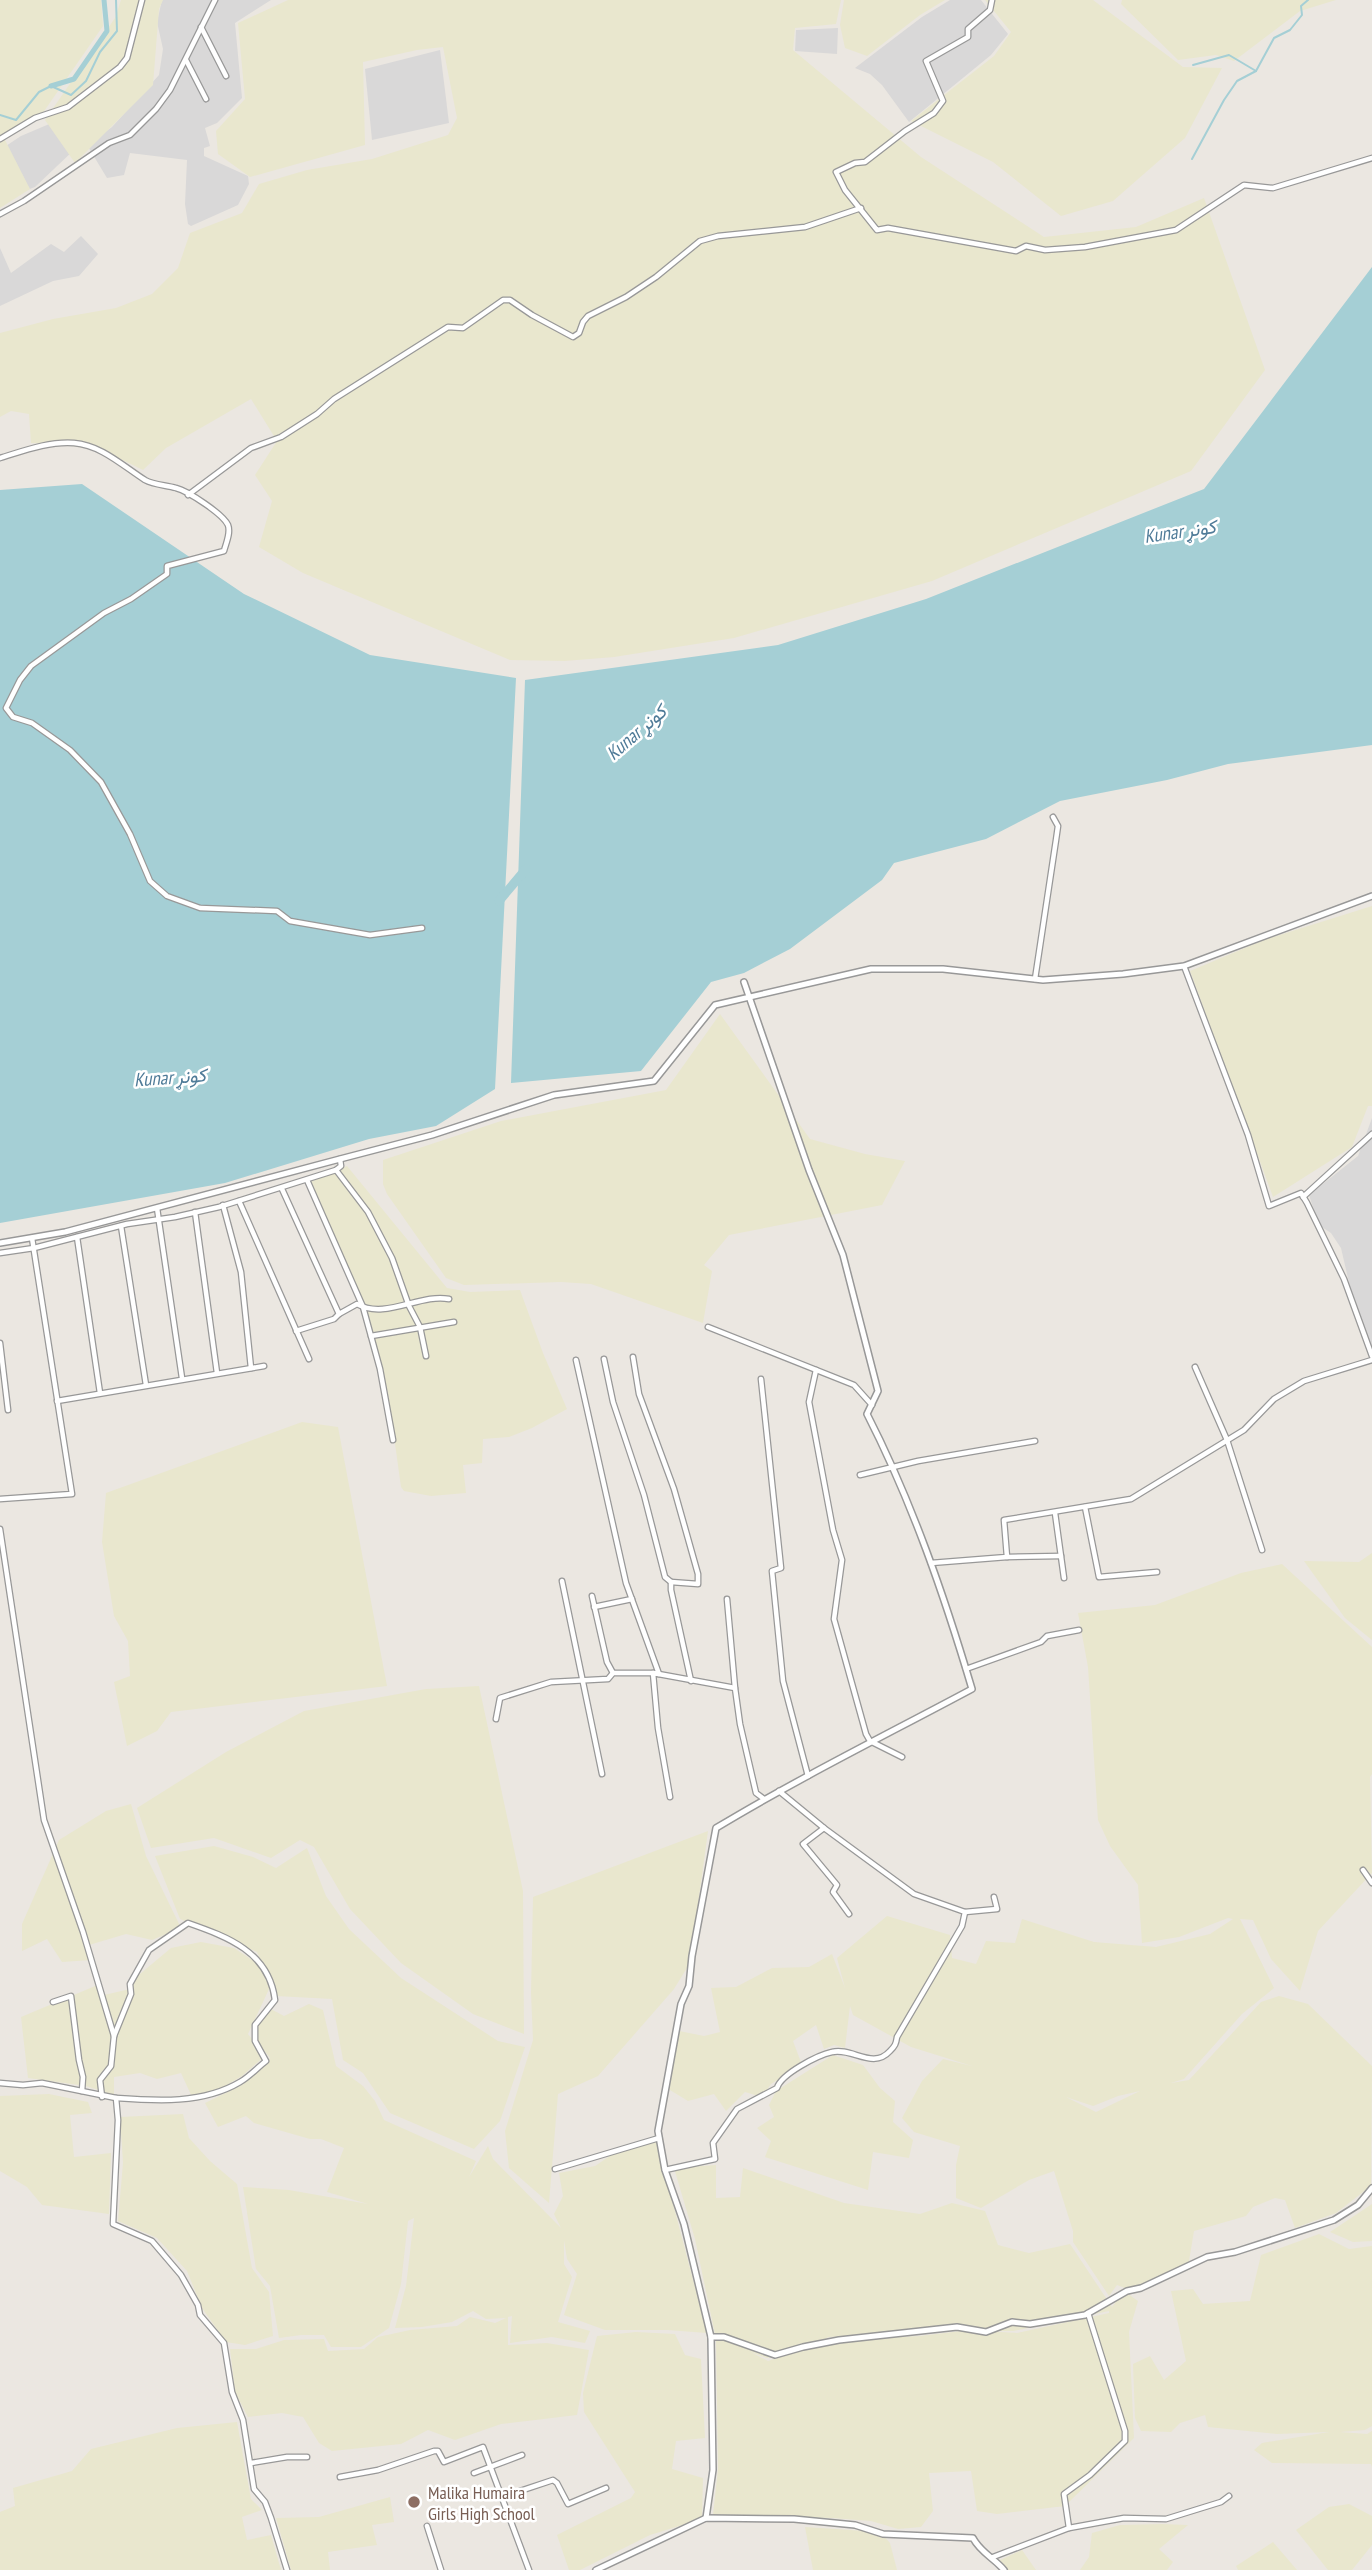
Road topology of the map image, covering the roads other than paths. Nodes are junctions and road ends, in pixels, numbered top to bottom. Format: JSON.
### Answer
{"nodes":[{"id":1,"x":142,"y":0,"type":"edge"},
{"id":2,"x":215,"y":0,"type":"edge"},
{"id":3,"x":992,"y":0,"type":"edge"},
{"id":4,"x":201,"y":27,"type":"junction"},
{"id":5,"x":186,"y":60,"type":"junction"},
{"id":6,"x":226,"y":76,"type":"dead end"},
{"id":7,"x":206,"y":99,"type":"dead end"},
{"id":8,"x":0,"y":139,"type":"edge"},
{"id":9,"x":1372,"y":158,"type":"edge"},
{"id":10,"x":861,"y":208,"type":"junction"},
{"id":11,"x":0,"y":214,"type":"edge"},
{"id":12,"x":0,"y":457,"type":"edge"},
{"id":13,"x":188,"y":495,"type":"junction"},
{"id":14,"x":1054,"y":817,"type":"dead end"},
{"id":15,"x":1372,"y":896,"type":"edge"},
{"id":16,"x":422,"y":928,"type":"dead end"},
{"id":17,"x":1184,"y":966,"type":"junction"},
{"id":18,"x":1035,"y":979,"type":"junction"},
{"id":19,"x":744,"y":982,"type":"dead end"},
{"id":20,"x":749,"y":997,"type":"junction"},
{"id":21,"x":1372,"y":1134,"type":"edge"},
{"id":22,"x":340,"y":1159,"type":"junction"},
{"id":23,"x":336,"y":1170,"type":"junction"},
{"id":24,"x":307,"y":1180,"type":"junction"},
{"id":25,"x":282,"y":1189,"type":"junction"},
{"id":26,"x":1303,"y":1197,"type":"junction"},
{"id":27,"x":239,"y":1201,"type":"junction"},
{"id":28,"x":223,"y":1205,"type":"junction"},
{"id":29,"x":157,"y":1208,"type":"junction"},
{"id":30,"x":195,"y":1212,"type":"junction"},
{"id":31,"x":158,"y":1220,"type":"junction"},
{"id":32,"x":121,"y":1226,"type":"junction"},
{"id":33,"x":78,"y":1237,"type":"junction"},
{"id":34,"x":32,"y":1238,"type":"junction"},
{"id":35,"x":0,"y":1243,"type":"edge"},
{"id":36,"x":34,"y":1248,"type":"junction"},
{"id":37,"x":0,"y":1253,"type":"edge"},
{"id":38,"x":449,"y":1299,"type":"dead end"},
{"id":39,"x":409,"y":1306,"type":"junction"},
{"id":40,"x":363,"y":1307,"type":"junction"},
{"id":41,"x":339,"y":1314,"type":"junction"},
{"id":42,"x":454,"y":1322,"type":"dead end"},
{"id":43,"x":420,"y":1327,"type":"junction"},
{"id":44,"x":708,"y":1327,"type":"dead end"},
{"id":45,"x":296,"y":1331,"type":"junction"},
{"id":46,"x":370,"y":1336,"type":"junction"},
{"id":47,"x":0,"y":1343,"type":"edge"},
{"id":48,"x":426,"y":1356,"type":"dead end"},
{"id":49,"x":633,"y":1357,"type":"dead end"},
{"id":50,"x":1372,"y":1358,"type":"edge"},
{"id":51,"x":309,"y":1359,"type":"dead end"},
{"id":52,"x":604,"y":1359,"type":"dead end"},
{"id":53,"x":576,"y":1360,"type":"dead end"},
{"id":54,"x":264,"y":1366,"type":"dead end"},
{"id":55,"x":1195,"y":1367,"type":"dead end"},
{"id":56,"x":251,"y":1368,"type":"junction"},
{"id":57,"x":816,"y":1370,"type":"junction"},
{"id":58,"x":217,"y":1373,"type":"junction"},
{"id":59,"x":183,"y":1378,"type":"junction"},
{"id":60,"x":761,"y":1379,"type":"dead end"},
{"id":61,"x":146,"y":1385,"type":"junction"},
{"id":62,"x":100,"y":1393,"type":"junction"},
{"id":63,"x":57,"y":1401,"type":"junction"},
{"id":64,"x":872,"y":1405,"type":"junction"},
{"id":65,"x":8,"y":1410,"type":"dead end"},
{"id":66,"x":393,"y":1440,"type":"dead end"},
{"id":67,"x":1227,"y":1440,"type":"junction"},
{"id":68,"x":1035,"y":1441,"type":"dead end"},
{"id":69,"x":893,"y":1466,"type":"junction"},
{"id":70,"x":860,"y":1475,"type":"dead end"},
{"id":71,"x":0,"y":1499,"type":"edge"},
{"id":72,"x":1085,"y":1507,"type":"junction"},
{"id":73,"x":1055,"y":1513,"type":"junction"},
{"id":74,"x":0,"y":1529,"type":"edge"},
{"id":75,"x":1262,"y":1550,"type":"dead end"},
{"id":76,"x":1061,"y":1556,"type":"junction"},
{"id":77,"x":1007,"y":1557,"type":"junction"},
{"id":78,"x":931,"y":1563,"type":"junction"},
{"id":79,"x":1157,"y":1573,"type":"dead end"},
{"id":80,"x":1064,"y":1578,"type":"dead end"},
{"id":81,"x":562,"y":1581,"type":"dead end"},
{"id":82,"x":671,"y":1582,"type":"junction"},
{"id":83,"x":592,"y":1596,"type":"dead end"},
{"id":84,"x":632,"y":1599,"type":"junction"},
{"id":85,"x":727,"y":1599,"type":"dead end"},
{"id":86,"x":594,"y":1607,"type":"junction"},
{"id":87,"x":1080,"y":1630,"type":"dead end"},
{"id":88,"x":966,"y":1669,"type":"junction"},
{"id":89,"x":612,"y":1673,"type":"junction"},
{"id":90,"x":656,"y":1673,"type":"junction"},
{"id":91,"x":583,"y":1681,"type":"junction"},
{"id":92,"x":691,"y":1681,"type":"junction"},
{"id":93,"x":735,"y":1688,"type":"junction"},
{"id":94,"x":496,"y":1719,"type":"dead end"},
{"id":95,"x":870,"y":1741,"type":"junction"},
{"id":96,"x":902,"y":1756,"type":"dead end"},
{"id":97,"x":602,"y":1774,"type":"dead end"},
{"id":98,"x":808,"y":1777,"type":"junction"},
{"id":99,"x":779,"y":1790,"type":"junction"},
{"id":100,"x":670,"y":1797,"type":"dead end"},
{"id":101,"x":764,"y":1799,"type":"junction"},
{"id":102,"x":824,"y":1828,"type":"junction"},
{"id":103,"x":1363,"y":1870,"type":"dead end"},
{"id":104,"x":1372,"y":1884,"type":"edge"},
{"id":105,"x":994,"y":1897,"type":"dead end"},
{"id":106,"x":965,"y":1912,"type":"junction"},
{"id":107,"x":849,"y":1914,"type":"dead end"},
{"id":108,"x":53,"y":2002,"type":"dead end"},
{"id":109,"x":114,"y":2036,"type":"junction"},
{"id":110,"x":0,"y":2082,"type":"edge"},
{"id":111,"x":82,"y":2091,"type":"junction"},
{"id":112,"x":102,"y":2097,"type":"junction"},
{"id":113,"x":116,"y":2098,"type":"junction"},
{"id":114,"x":659,"y":2138,"type":"junction"},
{"id":115,"x":555,"y":2169,"type":"dead end"},
{"id":116,"x":666,"y":2170,"type":"junction"},
{"id":117,"x":1372,"y":2188,"type":"edge"},
{"id":118,"x":1088,"y":2313,"type":"junction"},
{"id":119,"x":712,"y":2337,"type":"junction"},
{"id":120,"x":522,"y":2455,"type":"dead end"},
{"id":121,"x":307,"y":2457,"type":"dead end"},
{"id":122,"x":251,"y":2462,"type":"junction"},
{"id":123,"x":491,"y":2465,"type":"junction"},
{"id":124,"x":474,"y":2473,"type":"dead end"},
{"id":125,"x":340,"y":2477,"type":"dead end"},
{"id":126,"x":606,"y":2488,"type":"dead end"},
{"id":127,"x":1229,"y":2496,"type":"dead end"},
{"id":128,"x":502,"y":2497,"type":"junction"},
{"id":129,"x":706,"y":2518,"type":"junction"},
{"id":130,"x":426,"y":2526,"type":"dead end"},
{"id":131,"x":1069,"y":2528,"type":"junction"},
{"id":132,"x":993,"y":2557,"type":"junction"},
{"id":133,"x":287,"y":2570,"type":"edge"},
{"id":134,"x":441,"y":2570,"type":"edge"},
{"id":135,"x":529,"y":2570,"type":"edge"},
{"id":136,"x":596,"y":2570,"type":"edge"},
{"id":137,"x":1004,"y":2570,"type":"edge"}],
"edges":[{"from":1,"to":8,"type":"street"},
{"from":2,"to":4,"type":"street"},
{"from":3,"to":10,"type":"street"},
{"from":4,"to":5,"type":"street"},
{"from":4,"to":6,"type":"street"},
{"from":5,"to":7,"type":"street"},
{"from":5,"to":11,"type":"street"},
{"from":9,"to":10,"type":"street"},
{"from":10,"to":13,"type":"street"},
{"from":12,"to":13,"type":"street"},
{"from":13,"to":16,"type":"street"},
{"from":14,"to":18,"type":"street"},
{"from":15,"to":17,"type":"street"},
{"from":17,"to":18,"type":"street"},
{"from":17,"to":26,"type":"street"},
{"from":18,"to":20,"type":"street"},
{"from":19,"to":20,"type":"street"},
{"from":20,"to":22,"type":"street"},
{"from":20,"to":64,"type":"street"},
{"from":21,"to":26,"type":"street"},
{"from":22,"to":23,"type":"street"},
{"from":22,"to":29,"type":"street"},
{"from":23,"to":24,"type":"street"},
{"from":23,"to":39,"type":"street"},
{"from":24,"to":25,"type":"street"},
{"from":24,"to":40,"type":"street"},
{"from":25,"to":27,"type":"street"},
{"from":25,"to":41,"type":"street"},
{"from":26,"to":50,"type":"street"},
{"from":27,"to":28,"type":"street"},
{"from":27,"to":45,"type":"street"},
{"from":28,"to":30,"type":"street"},
{"from":28,"to":56,"type":"street"},
{"from":29,"to":31,"type":"street"},
{"from":29,"to":34,"type":"street"},
{"from":30,"to":31,"type":"street"},
{"from":30,"to":58,"type":"street"},
{"from":31,"to":32,"type":"street"},
{"from":31,"to":59,"type":"street"},
{"from":32,"to":33,"type":"street"},
{"from":32,"to":61,"type":"street"},
{"from":33,"to":36,"type":"street"},
{"from":33,"to":62,"type":"street"},
{"from":34,"to":35,"type":"street"},
{"from":34,"to":36,"type":"street"},
{"from":36,"to":37,"type":"street"},
{"from":36,"to":63,"type":"street"},
{"from":38,"to":39,"type":"street"},
{"from":39,"to":40,"type":"street"},
{"from":39,"to":43,"type":"street"},
{"from":40,"to":41,"type":"street"},
{"from":40,"to":46,"type":"street"},
{"from":41,"to":45,"type":"street"},
{"from":42,"to":43,"type":"street"},
{"from":43,"to":46,"type":"street"},
{"from":43,"to":48,"type":"street"},
{"from":44,"to":57,"type":"street"},
{"from":45,"to":51,"type":"street"},
{"from":46,"to":66,"type":"street"},
{"from":47,"to":65,"type":"street"},
{"from":49,"to":82,"type":"street"},
{"from":50,"to":67,"type":"street"},
{"from":52,"to":82,"type":"street"},
{"from":53,"to":84,"type":"street"},
{"from":54,"to":56,"type":"street"},
{"from":55,"to":67,"type":"street"},
{"from":56,"to":58,"type":"street"},
{"from":57,"to":64,"type":"street"},
{"from":57,"to":95,"type":"street"},
{"from":58,"to":59,"type":"street"},
{"from":59,"to":61,"type":"street"},
{"from":60,"to":98,"type":"street"},
{"from":61,"to":62,"type":"street"},
{"from":62,"to":63,"type":"street"},
{"from":63,"to":71,"type":"street"},
{"from":64,"to":69,"type":"street"},
{"from":67,"to":72,"type":"street"},
{"from":67,"to":75,"type":"street"},
{"from":68,"to":69,"type":"street"},
{"from":69,"to":70,"type":"street"},
{"from":69,"to":78,"type":"street"},
{"from":72,"to":73,"type":"street"},
{"from":72,"to":79,"type":"street"},
{"from":73,"to":76,"type":"street"},
{"from":73,"to":77,"type":"street"},
{"from":74,"to":109,"type":"street"},
{"from":76,"to":77,"type":"street"},
{"from":76,"to":80,"type":"street"},
{"from":77,"to":78,"type":"street"},
{"from":78,"to":88,"type":"street"},
{"from":81,"to":91,"type":"street"},
{"from":82,"to":92,"type":"street"},
{"from":83,"to":86,"type":"street"},
{"from":84,"to":86,"type":"street"},
{"from":84,"to":90,"type":"street"},
{"from":85,"to":93,"type":"street"},
{"from":86,"to":89,"type":"street"},
{"from":87,"to":88,"type":"street"},
{"from":88,"to":95,"type":"street"},
{"from":89,"to":90,"type":"street"},
{"from":89,"to":91,"type":"street"},
{"from":90,"to":92,"type":"street"},
{"from":90,"to":100,"type":"street"},
{"from":91,"to":94,"type":"street"},
{"from":91,"to":97,"type":"street"},
{"from":92,"to":93,"type":"street"},
{"from":93,"to":101,"type":"street"},
{"from":95,"to":96,"type":"street"},
{"from":95,"to":98,"type":"street"},
{"from":98,"to":99,"type":"street"},
{"from":99,"to":101,"type":"street"},
{"from":99,"to":102,"type":"street"},
{"from":101,"to":114,"type":"street"},
{"from":102,"to":106,"type":"street"},
{"from":102,"to":107,"type":"street"},
{"from":103,"to":104,"type":"street"},
{"from":105,"to":106,"type":"street"},
{"from":106,"to":116,"type":"street"},
{"from":108,"to":111,"type":"street"},
{"from":109,"to":112,"type":"street"},
{"from":109,"to":113,"type":"street"},
{"from":110,"to":111,"type":"street"},
{"from":111,"to":112,"type":"street"},
{"from":112,"to":113,"type":"street"},
{"from":113,"to":122,"type":"street"},
{"from":114,"to":115,"type":"street"},
{"from":114,"to":116,"type":"street"},
{"from":116,"to":119,"type":"street"},
{"from":117,"to":118,"type":"street"},
{"from":118,"to":119,"type":"street"},
{"from":118,"to":131,"type":"street"},
{"from":119,"to":129,"type":"street"},
{"from":120,"to":123,"type":"street"},
{"from":121,"to":122,"type":"street"},
{"from":122,"to":133,"type":"street"},
{"from":123,"to":124,"type":"street"},
{"from":123,"to":125,"type":"street"},
{"from":123,"to":128,"type":"street"},
{"from":126,"to":128,"type":"street"},
{"from":127,"to":131,"type":"street"},
{"from":128,"to":135,"type":"street"},
{"from":129,"to":132,"type":"street"},
{"from":129,"to":136,"type":"street"},
{"from":130,"to":134,"type":"street"},
{"from":131,"to":132,"type":"street"},
{"from":132,"to":137,"type":"street"}]}
